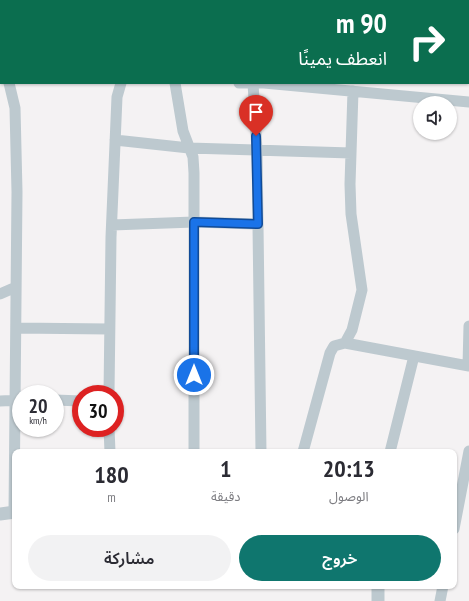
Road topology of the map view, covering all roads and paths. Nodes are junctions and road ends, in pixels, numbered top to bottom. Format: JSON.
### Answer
{"nodes":[{"id":1,"x":9,"y":84,"type":"edge"},
{"id":2,"x":121,"y":84,"type":"edge"},
{"id":3,"x":175,"y":84,"type":"edge"},
{"id":4,"x":253,"y":84,"type":"edge"},
{"id":5,"x":275,"y":84,"type":"edge"},
{"id":6,"x":320,"y":86,"type":"edge"},
{"id":7,"x":353,"y":91,"type":"junction"},
{"id":8,"x":469,"y":102,"type":"edge"},
{"id":9,"x":115,"y":140,"type":"junction"},
{"id":10,"x":189,"y":148,"type":"junction"},
{"id":11,"x":257,"y":150,"type":"junction"},
{"id":12,"x":351,"y":153,"type":"junction"},
{"id":13,"x":194,"y":222,"type":"junction"},
{"id":14,"x":258,"y":224,"type":"junction"},
{"id":15,"x":112,"y":225,"type":"junction"},
{"id":16,"x":16,"y":287,"type":"junction"},
{"id":17,"x":0,"y":294,"type":"edge"},
{"id":18,"x":469,"y":326,"type":"edge"},
{"id":19,"x":16,"y":328,"type":"junction"},
{"id":20,"x":109,"y":330,"type":"junction"},
{"id":21,"x":345,"y":343,"type":"junction"},
{"id":22,"x":414,"y":356,"type":"junction"},
{"id":23,"x":468,"y":366,"type":"edge"},
{"id":24,"x":18,"y":385,"type":"edge"},
{"id":25,"x":108,"y":385,"type":"edge"},
{"id":26,"x":12,"y":400,"type":"edge"},
{"id":27,"x":0,"y":401,"type":"edge"},
{"id":28,"x":17,"y":437,"type":"edge"},
{"id":29,"x":109,"y":437,"type":"edge"},
{"id":30,"x":16,"y":449,"type":"edge"},
{"id":31,"x":110,"y":449,"type":"edge"},
{"id":32,"x":194,"y":449,"type":"edge"},
{"id":33,"x":261,"y":449,"type":"edge"},
{"id":34,"x":304,"y":449,"type":"edge"},
{"id":35,"x":391,"y":449,"type":"edge"},
{"id":36,"x":469,"y":451,"type":"edge"},
{"id":37,"x":12,"y":512,"type":"edge"},
{"id":38,"x":457,"y":513,"type":"edge"},
{"id":39,"x":0,"y":514,"type":"edge"},
{"id":40,"x":378,"y":589,"type":"edge"},
{"id":41,"x":442,"y":589,"type":"edge"},
{"id":42,"x":378,"y":601,"type":"edge"},
{"id":43,"x":440,"y":601,"type":"edge"}],
"edges":[{"from":1,"to":16,"type":"street"},
{"from":2,"to":9,"type":"street"},
{"from":3,"to":10,"type":"street"},
{"from":4,"to":11,"type":"street"},
{"from":5,"to":6,"type":"street"},
{"from":6,"to":7,"type":"street"},
{"from":7,"to":8,"type":"street"},
{"from":7,"to":12,"type":"street"},
{"from":9,"to":10,"type":"street"},
{"from":9,"to":15,"type":"street"},
{"from":10,"to":11,"type":"street"},
{"from":10,"to":13,"type":"street"},
{"from":11,"to":12,"type":"street"},
{"from":11,"to":14,"type":"street"},
{"from":12,"to":21,"type":"street"},
{"from":13,"to":14,"type":"street"},
{"from":13,"to":15,"type":"street"},
{"from":13,"to":32,"type":"street"},
{"from":14,"to":33,"type":"street"},
{"from":15,"to":20,"type":"street"},
{"from":16,"to":17,"type":"street"},
{"from":16,"to":19,"type":"street"},
{"from":18,"to":23,"type":"street"},
{"from":19,"to":20,"type":"street"},
{"from":19,"to":24,"type":"street"},
{"from":20,"to":25,"type":"street"},
{"from":21,"to":22,"type":"street"},
{"from":21,"to":34,"type":"street"},
{"from":22,"to":23,"type":"street"},
{"from":22,"to":35,"type":"street"},
{"from":26,"to":27,"type":"street"},
{"from":28,"to":30,"type":"street"},
{"from":29,"to":31,"type":"street"},
{"from":36,"to":38,"type":"street"},
{"from":37,"to":39,"type":"street"},
{"from":40,"to":42,"type":"street"},
{"from":41,"to":43,"type":"street"}]}
